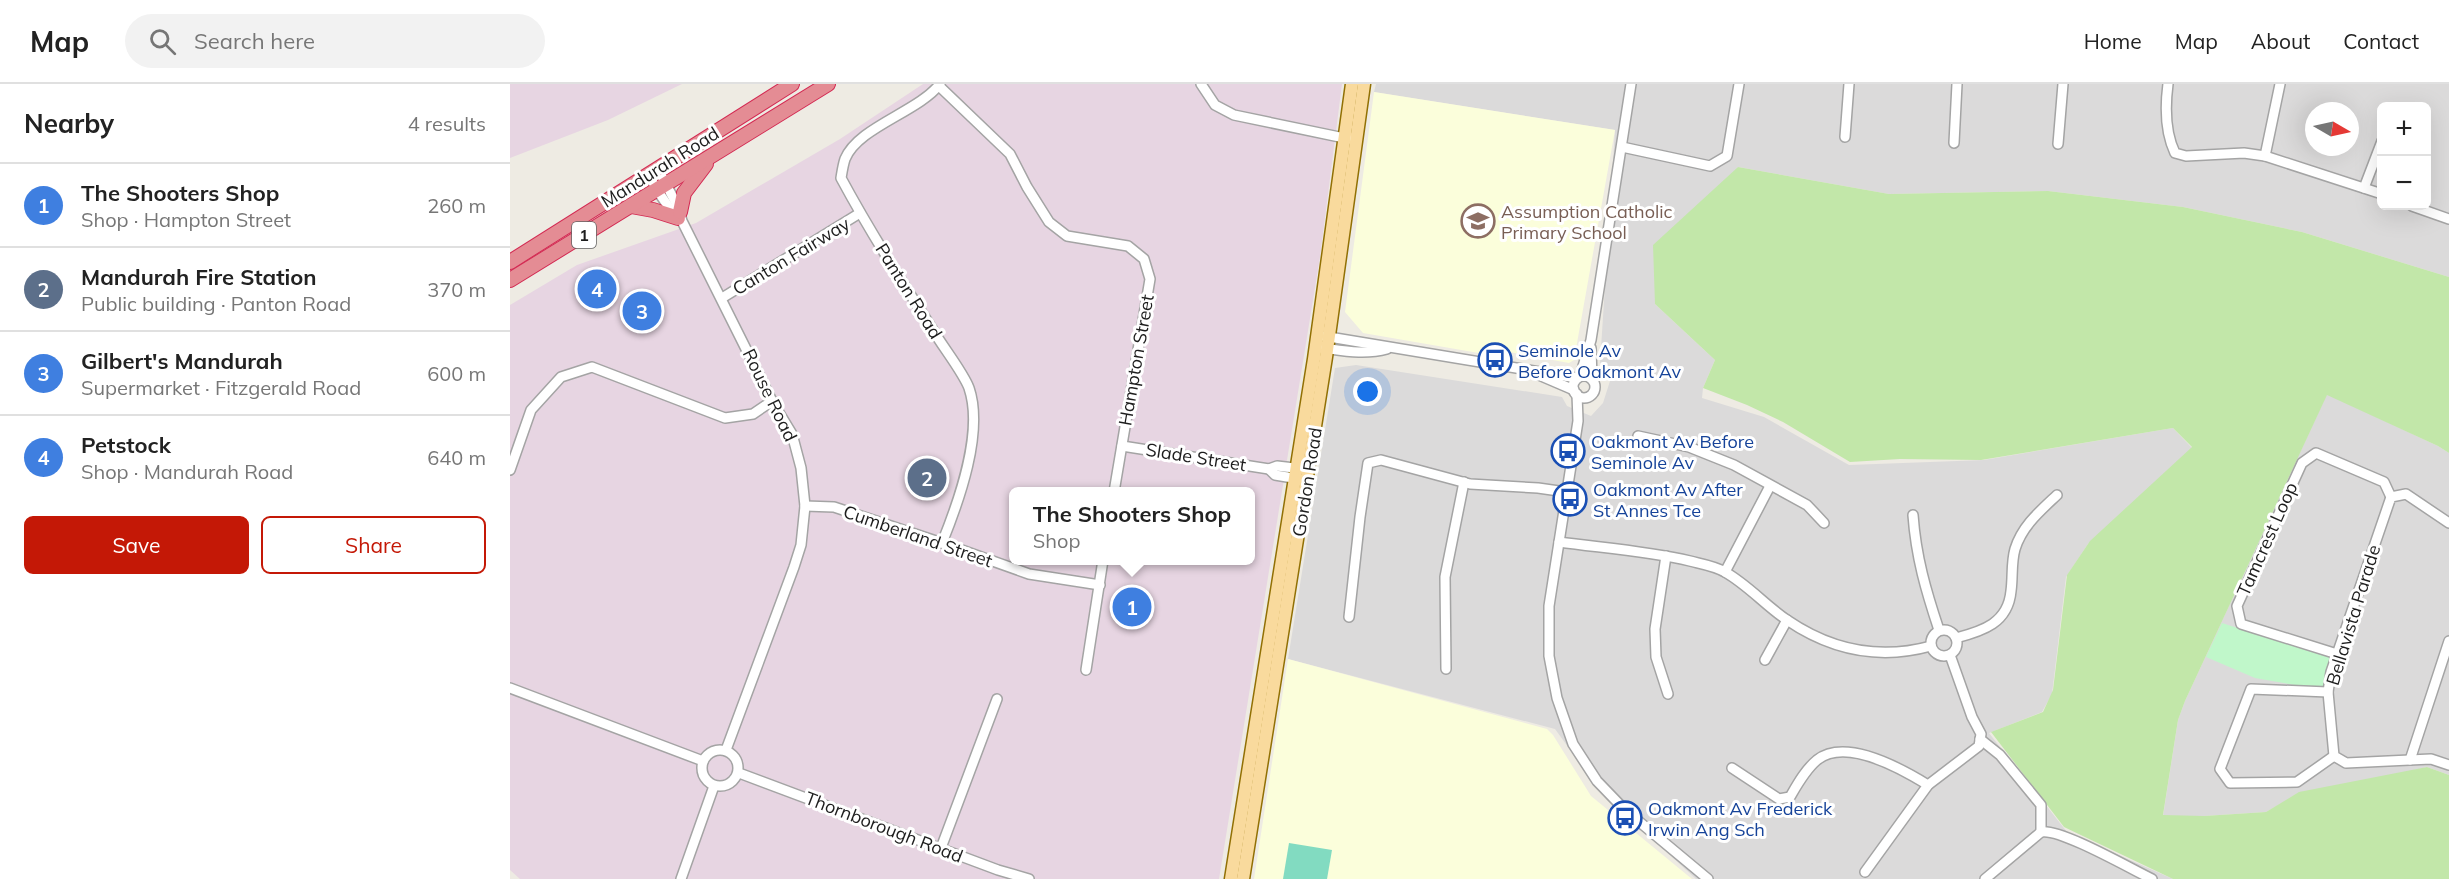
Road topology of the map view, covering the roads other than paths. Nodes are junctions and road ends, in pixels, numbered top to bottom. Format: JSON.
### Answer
{"nodes":[{"id":1,"x":792,"y":84,"type":"edge"},
{"id":2,"x":828,"y":84,"type":"edge"},
{"id":3,"x":1201,"y":84,"type":"edge"},
{"id":4,"x":1352,"y":84,"type":"edge"},
{"id":5,"x":1364,"y":84,"type":"edge"},
{"id":6,"x":1631,"y":84,"type":"edge"},
{"id":7,"x":1739,"y":84,"type":"edge"},
{"id":8,"x":1849,"y":84,"type":"edge"},
{"id":9,"x":1957,"y":84,"type":"edge"},
{"id":10,"x":2063,"y":84,"type":"edge"},
{"id":11,"x":2168,"y":84,"type":"edge"},
{"id":12,"x":2280,"y":84,"type":"edge"},
{"id":13,"x":939,"y":85,"type":"edge"},
{"id":14,"x":1845,"y":136,"type":"dead end"},
{"id":15,"x":1351,"y":139,"type":"junction"},
{"id":16,"x":1954,"y":143,"type":"dead end"},
{"id":17,"x":2058,"y":144,"type":"dead end"},
{"id":18,"x":1622,"y":147,"type":"junction"},
{"id":19,"x":2377,"y":154,"type":"edge"},
{"id":20,"x":713,"y":155,"type":"junction"},
{"id":21,"x":2265,"y":156,"type":"junction"},
{"id":22,"x":653,"y":172,"type":"junction"},
{"id":23,"x":661,"y":187,"type":"junction"},
{"id":24,"x":2364,"y":188,"type":"junction"},
{"id":25,"x":2377,"y":192,"type":"edge"},
{"id":26,"x":631,"y":206,"type":"junction"},
{"id":27,"x":2423,"y":210,"type":"edge"},
{"id":28,"x":860,"y":213,"type":"junction"},
{"id":29,"x":680,"y":217,"type":"junction"},
{"id":30,"x":2449,"y":219,"type":"edge"},
{"id":31,"x":510,"y":261,"type":"edge"},
{"id":32,"x":510,"y":280,"type":"edge"},
{"id":33,"x":722,"y":298,"type":"junction"},
{"id":34,"x":1591,"y":340,"type":"junction"},
{"id":35,"x":1323,"y":342,"type":"junction"},
{"id":36,"x":1532,"y":370,"type":"junction"},
{"id":37,"x":1579,"y":377,"type":"junction"},
{"id":38,"x":1592,"y":379,"type":"junction"},
{"id":39,"x":1575,"y":392,"type":"junction"},
{"id":40,"x":1591,"y":395,"type":"junction"},
{"id":41,"x":772,"y":401,"type":"junction"},
{"id":42,"x":1578,"y":421,"type":"junction"},
{"id":43,"x":1638,"y":436,"type":"dead end"},
{"id":44,"x":1122,"y":446,"type":"junction"},
{"id":45,"x":510,"y":470,"type":"edge"},
{"id":46,"x":1302,"y":474,"type":"junction"},
{"id":47,"x":1464,"y":482,"type":"junction"},
{"id":48,"x":1770,"y":486,"type":"junction"},
{"id":49,"x":1115,"y":487,"type":"edge"},
{"id":50,"x":1566,"y":492,"type":"junction"},
{"id":51,"x":2056,"y":495,"type":"dead end"},
{"id":52,"x":2391,"y":497,"type":"junction"},
{"id":53,"x":805,"y":506,"type":"junction"},
{"id":54,"x":1913,"y":515,"type":"dead end"},
{"id":55,"x":1824,"y":523,"type":"dead end"},
{"id":56,"x":2449,"y":523,"type":"edge"},
{"id":57,"x":1559,"y":542,"type":"junction"},
{"id":58,"x":942,"y":543,"type":"junction"},
{"id":59,"x":1666,"y":556,"type":"junction"},
{"id":60,"x":1103,"y":565,"type":"edge"},
{"id":61,"x":1725,"y":572,"type":"junction"},
{"id":62,"x":1100,"y":585,"type":"junction"},
{"id":63,"x":1349,"y":617,"type":"dead end"},
{"id":64,"x":1787,"y":620,"type":"junction"},
{"id":65,"x":1939,"y":630,"type":"junction"},
{"id":66,"x":1956,"y":638,"type":"junction"},
{"id":67,"x":2449,"y":641,"type":"edge"},
{"id":68,"x":1931,"y":646,"type":"junction"},
{"id":69,"x":2337,"y":654,"type":"junction"},
{"id":70,"x":1950,"y":655,"type":"junction"},
{"id":71,"x":1765,"y":660,"type":"dead end"},
{"id":72,"x":1446,"y":669,"type":"dead end"},
{"id":73,"x":1086,"y":670,"type":"dead end"},
{"id":74,"x":510,"y":688,"type":"edge"},
{"id":75,"x":2328,"y":693,"type":"junction"},
{"id":76,"x":1668,"y":694,"type":"dead end"},
{"id":77,"x":997,"y":699,"type":"dead end"},
{"id":78,"x":1980,"y":739,"type":"junction"},
{"id":79,"x":726,"y":750,"type":"junction"},
{"id":80,"x":2334,"y":756,"type":"junction"},
{"id":81,"x":2410,"y":760,"type":"junction"},
{"id":82,"x":703,"y":761,"type":"junction"},
{"id":83,"x":2449,"y":765,"type":"edge"},
{"id":84,"x":1732,"y":768,"type":"dead end"},
{"id":85,"x":739,"y":773,"type":"junction"},
{"id":86,"x":1928,"y":785,"type":"junction"},
{"id":87,"x":714,"y":786,"type":"junction"},
{"id":88,"x":2041,"y":832,"type":"junction"},
{"id":89,"x":941,"y":848,"type":"junction"},
{"id":90,"x":1865,"y":872,"type":"dead end"},
{"id":91,"x":681,"y":879,"type":"edge"},
{"id":92,"x":1029,"y":879,"type":"edge"},
{"id":93,"x":1231,"y":879,"type":"edge"},
{"id":94,"x":1243,"y":879,"type":"edge"},
{"id":95,"x":1708,"y":879,"type":"edge"},
{"id":96,"x":1985,"y":879,"type":"edge"},
{"id":97,"x":2152,"y":879,"type":"edge"}],
"edges":[{"from":1,"to":22,"type":"highway","name":"Mandurah Road","number":"1"},
{"from":2,"to":20,"type":"highway","name":"Mandurah Road","number":"1"},
{"from":3,"to":15,"type":"street"},
{"from":4,"to":15,"type":"main road","name":"Gordon Road"},
{"from":5,"to":15,"type":"main road","name":"Gordon Road"},
{"from":6,"to":18,"type":"street"},
{"from":7,"to":18,"type":"street"},
{"from":8,"to":14,"type":"street"},
{"from":9,"to":16,"type":"street"},
{"from":10,"to":17,"type":"street"},
{"from":11,"to":21,"type":"street"},
{"from":12,"to":21,"type":"street"},
{"from":13,"to":28,"type":"street","name":"Panton Road"},
{"from":13,"to":44,"type":"street","name":"Hampton Street"},
{"from":15,"to":35,"type":"main road","name":"Gordon Road"},
{"from":18,"to":34,"type":"street"},
{"from":19,"to":24,"type":"street"},
{"from":20,"to":23,"type":"highway","name":"Mandurah Road","number":"1"},
{"from":20,"to":29,"type":"highway"},
{"from":21,"to":24,"type":"street"},
{"from":22,"to":23,"type":"street","name":"Rouse Road"},
{"from":22,"to":31,"type":"highway","name":"Mandurah Road","number":"1"},
{"from":23,"to":26,"type":"highway","name":"Mandurah Road","number":"1"},
{"from":23,"to":29,"type":"street","name":"Rouse Road"},
{"from":24,"to":25,"type":"street"},
{"from":26,"to":29,"type":"highway"},
{"from":26,"to":32,"type":"highway","name":"Mandurah Road","number":"1"},
{"from":27,"to":30,"type":"street"},
{"from":28,"to":33,"type":"street","name":"Canton Fairway"},
{"from":28,"to":58,"type":"street","name":"Panton Road"},
{"from":29,"to":33,"type":"street","name":"Rouse Road"},
{"from":33,"to":41,"type":"street","name":"Rouse Road"},
{"from":34,"to":37,"type":"street"},
{"from":34,"to":38,"type":"street"},
{"from":35,"to":36,"type":"street"},
{"from":35,"to":46,"type":"main road","name":"Gordon Road"},
{"from":36,"to":37,"type":"street"},
{"from":36,"to":39,"type":"street"},
{"from":37,"to":38,"type":"street"},
{"from":37,"to":39,"type":"street"},
{"from":38,"to":40,"type":"street"},
{"from":39,"to":40,"type":"street"},
{"from":39,"to":42,"type":"street"},
{"from":40,"to":42,"type":"street"},
{"from":41,"to":45,"type":"street"},
{"from":41,"to":53,"type":"street","name":"Rouse Road"},
{"from":42,"to":50,"type":"street"},
{"from":43,"to":48,"type":"street"},
{"from":44,"to":46,"type":"street","name":"Slade Street"},
{"from":44,"to":49,"type":"street","name":"Hampton Street"},
{"from":46,"to":93,"type":"main road","name":"Gordon Road"},
{"from":46,"to":94,"type":"main road","name":"Gordon Road"},
{"from":47,"to":50,"type":"street"},
{"from":47,"to":63,"type":"street"},
{"from":47,"to":72,"type":"street"},
{"from":48,"to":55,"type":"street"},
{"from":48,"to":61,"type":"street"},
{"from":50,"to":57,"type":"street"},
{"from":51,"to":66,"type":"street"},
{"from":52,"to":56,"type":"street"},
{"from":52,"to":69,"type":"street","name":"Bellavista Parade"},
{"from":52,"to":69,"type":"street","name":"Tamcrest Loop"},
{"from":53,"to":58,"type":"street","name":"Cumberland Street"},
{"from":53,"to":79,"type":"street","name":"Rouse Road"},
{"from":54,"to":65,"type":"street"},
{"from":57,"to":59,"type":"street"},
{"from":57,"to":95,"type":"street"},
{"from":58,"to":62,"type":"street","name":"Cumberland Street"},
{"from":59,"to":61,"type":"street"},
{"from":59,"to":76,"type":"street"},
{"from":60,"to":62,"type":"street"},
{"from":61,"to":64,"type":"street"},
{"from":62,"to":73,"type":"street"},
{"from":64,"to":68,"type":"street"},
{"from":64,"to":71,"type":"street"},
{"from":65,"to":66,"type":"street"},
{"from":65,"to":68,"type":"street"},
{"from":66,"to":70,"type":"street"},
{"from":67,"to":81,"type":"street"},
{"from":68,"to":70,"type":"street"},
{"from":69,"to":75,"type":"street","name":"Bellavista Parade"},
{"from":70,"to":78,"type":"street"},
{"from":74,"to":82,"type":"street"},
{"from":75,"to":80,"type":"street","name":"Bellavista Parade"},
{"from":75,"to":80,"type":"street"},
{"from":77,"to":89,"type":"street"},
{"from":78,"to":86,"type":"street"},
{"from":78,"to":88,"type":"street"},
{"from":79,"to":82,"type":"street"},
{"from":79,"to":85,"type":"street"},
{"from":80,"to":81,"type":"street"},
{"from":81,"to":83,"type":"street"},
{"from":82,"to":87,"type":"street"},
{"from":84,"to":86,"type":"street"},
{"from":85,"to":87,"type":"street"},
{"from":85,"to":89,"type":"street","name":"Thornborough Road"},
{"from":86,"to":90,"type":"street"},
{"from":87,"to":91,"type":"street"},
{"from":88,"to":96,"type":"street"},
{"from":88,"to":97,"type":"street"},
{"from":89,"to":92,"type":"street","name":"Thornborough Road"}]}
